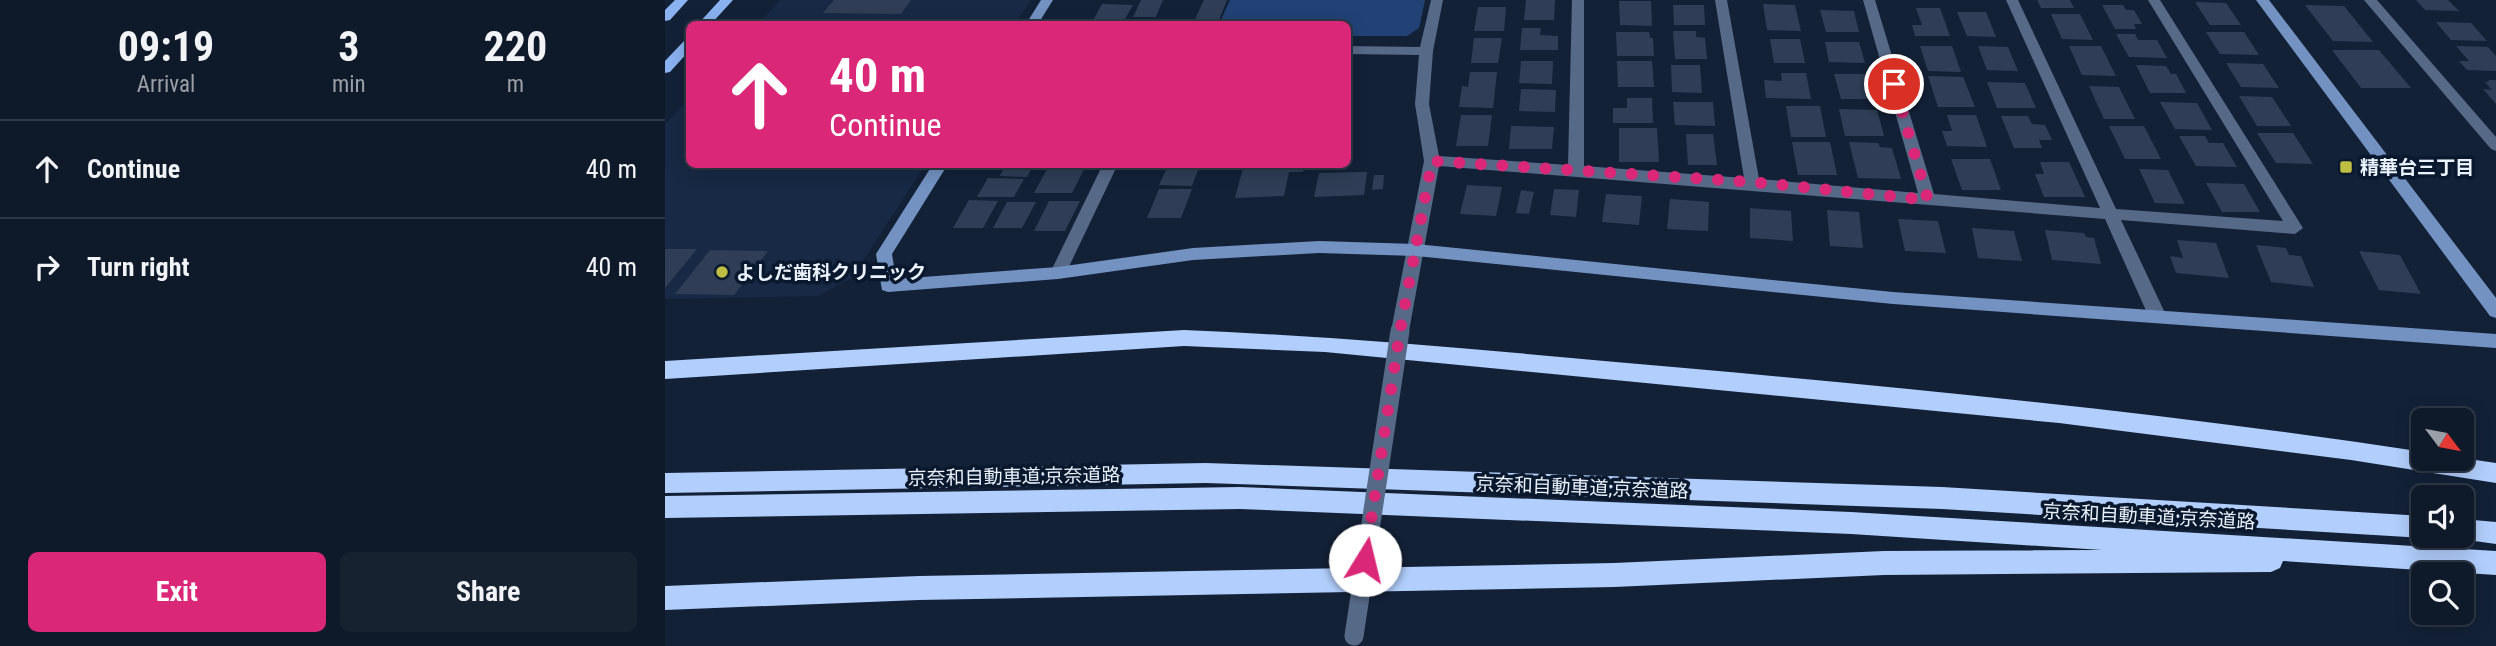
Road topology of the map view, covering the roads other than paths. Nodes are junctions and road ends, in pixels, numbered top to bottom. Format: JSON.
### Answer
{"nodes":[{"id":1,"x":682,"y":0,"type":"edge"},
{"id":2,"x":727,"y":0,"type":"edge"},
{"id":3,"x":1047,"y":0,"type":"edge"},
{"id":4,"x":1437,"y":0,"type":"edge"},
{"id":5,"x":1578,"y":0,"type":"edge"},
{"id":6,"x":1721,"y":0,"type":"edge"},
{"id":7,"x":1869,"y":0,"type":"edge"},
{"id":8,"x":2012,"y":0,"type":"edge"},
{"id":9,"x":2154,"y":0,"type":"edge"},
{"id":10,"x":2262,"y":0,"type":"edge"},
{"id":11,"x":2370,"y":0,"type":"edge"},
{"id":12,"x":665,"y":17,"type":"edge"},
{"id":13,"x":706,"y":21,"type":"edge"},
{"id":14,"x":1034,"y":21,"type":"edge"},
{"id":15,"x":686,"y":47,"type":"edge"},
{"id":16,"x":1351,"y":50,"type":"edge"},
{"id":17,"x":1426,"y":51,"type":"junction"},
{"id":18,"x":665,"y":69,"type":"edge"},
{"id":19,"x":2496,"y":146,"type":"edge"},
{"id":20,"x":1432,"y":161,"type":"junction"},
{"id":21,"x":938,"y":168,"type":"edge"},
{"id":22,"x":1109,"y":168,"type":"edge"},
{"id":23,"x":1576,"y":169,"type":"junction"},
{"id":24,"x":1752,"y":182,"type":"junction"},
{"id":25,"x":1928,"y":200,"type":"junction"},
{"id":26,"x":2112,"y":215,"type":"junction"},
{"id":27,"x":1416,"y":250,"type":"junction"},
{"id":28,"x":1058,"y":273,"type":"junction"},
{"id":29,"x":2496,"y":312,"type":"edge"},
{"id":30,"x":2157,"y":315,"type":"junction"},
{"id":31,"x":2496,"y":341,"type":"edge"},
{"id":32,"x":665,"y":370,"type":"edge"},
{"id":33,"x":2496,"y":473,"type":"edge"},
{"id":34,"x":665,"y":483,"type":"edge"},
{"id":35,"x":665,"y":507,"type":"edge"},
{"id":36,"x":2411,"y":526,"type":"edge"},
{"id":37,"x":2474,"y":531,"type":"edge"},
{"id":38,"x":2496,"y":533,"type":"edge"},
{"id":39,"x":2399,"y":556,"type":"junction"},
{"id":40,"x":2496,"y":563,"type":"edge"},
{"id":41,"x":665,"y":598,"type":"edge"},
{"id":42,"x":1353,"y":641,"type":"edge"}],
"edges":[{"from":1,"to":12,"type":"main road"},
{"from":2,"to":13,"type":"main road"},
{"from":3,"to":14,"type":"street"},
{"from":4,"to":17,"type":"street"},
{"from":5,"to":23,"type":"street"},
{"from":6,"to":24,"type":"street"},
{"from":7,"to":25,"type":"street"},
{"from":8,"to":26,"type":"street"},
{"from":9,"to":26,"type":"street"},
{"from":10,"to":29,"type":"street"},
{"from":11,"to":19,"type":"street"},
{"from":15,"to":18,"type":"main road"},
{"from":16,"to":17,"type":"street"},
{"from":17,"to":20,"type":"street"},
{"from":20,"to":23,"type":"street"},
{"from":20,"to":27,"type":"street"},
{"from":21,"to":28,"type":"street"},
{"from":22,"to":28,"type":"street"},
{"from":23,"to":24,"type":"street"},
{"from":24,"to":25,"type":"street"},
{"from":25,"to":26,"type":"street"},
{"from":26,"to":30,"type":"street"},
{"from":27,"to":28,"type":"street"},
{"from":27,"to":30,"type":"street"},
{"from":27,"to":42,"type":"street","bridge":true},
{"from":30,"to":31,"type":"street"},
{"from":32,"to":33,"type":"highway"},
{"from":34,"to":36,"type":"highway","name":"京奈和自動車道;京奈道路"},
{"from":35,"to":39,"type":"highway","name":"京奈和自動車道;京奈道路"},
{"from":37,"to":38,"type":"highway"},
{"from":39,"to":40,"type":"highway","name":"京奈和自動車道;京奈道路"},
{"from":39,"to":41,"type":"highway"}]}
